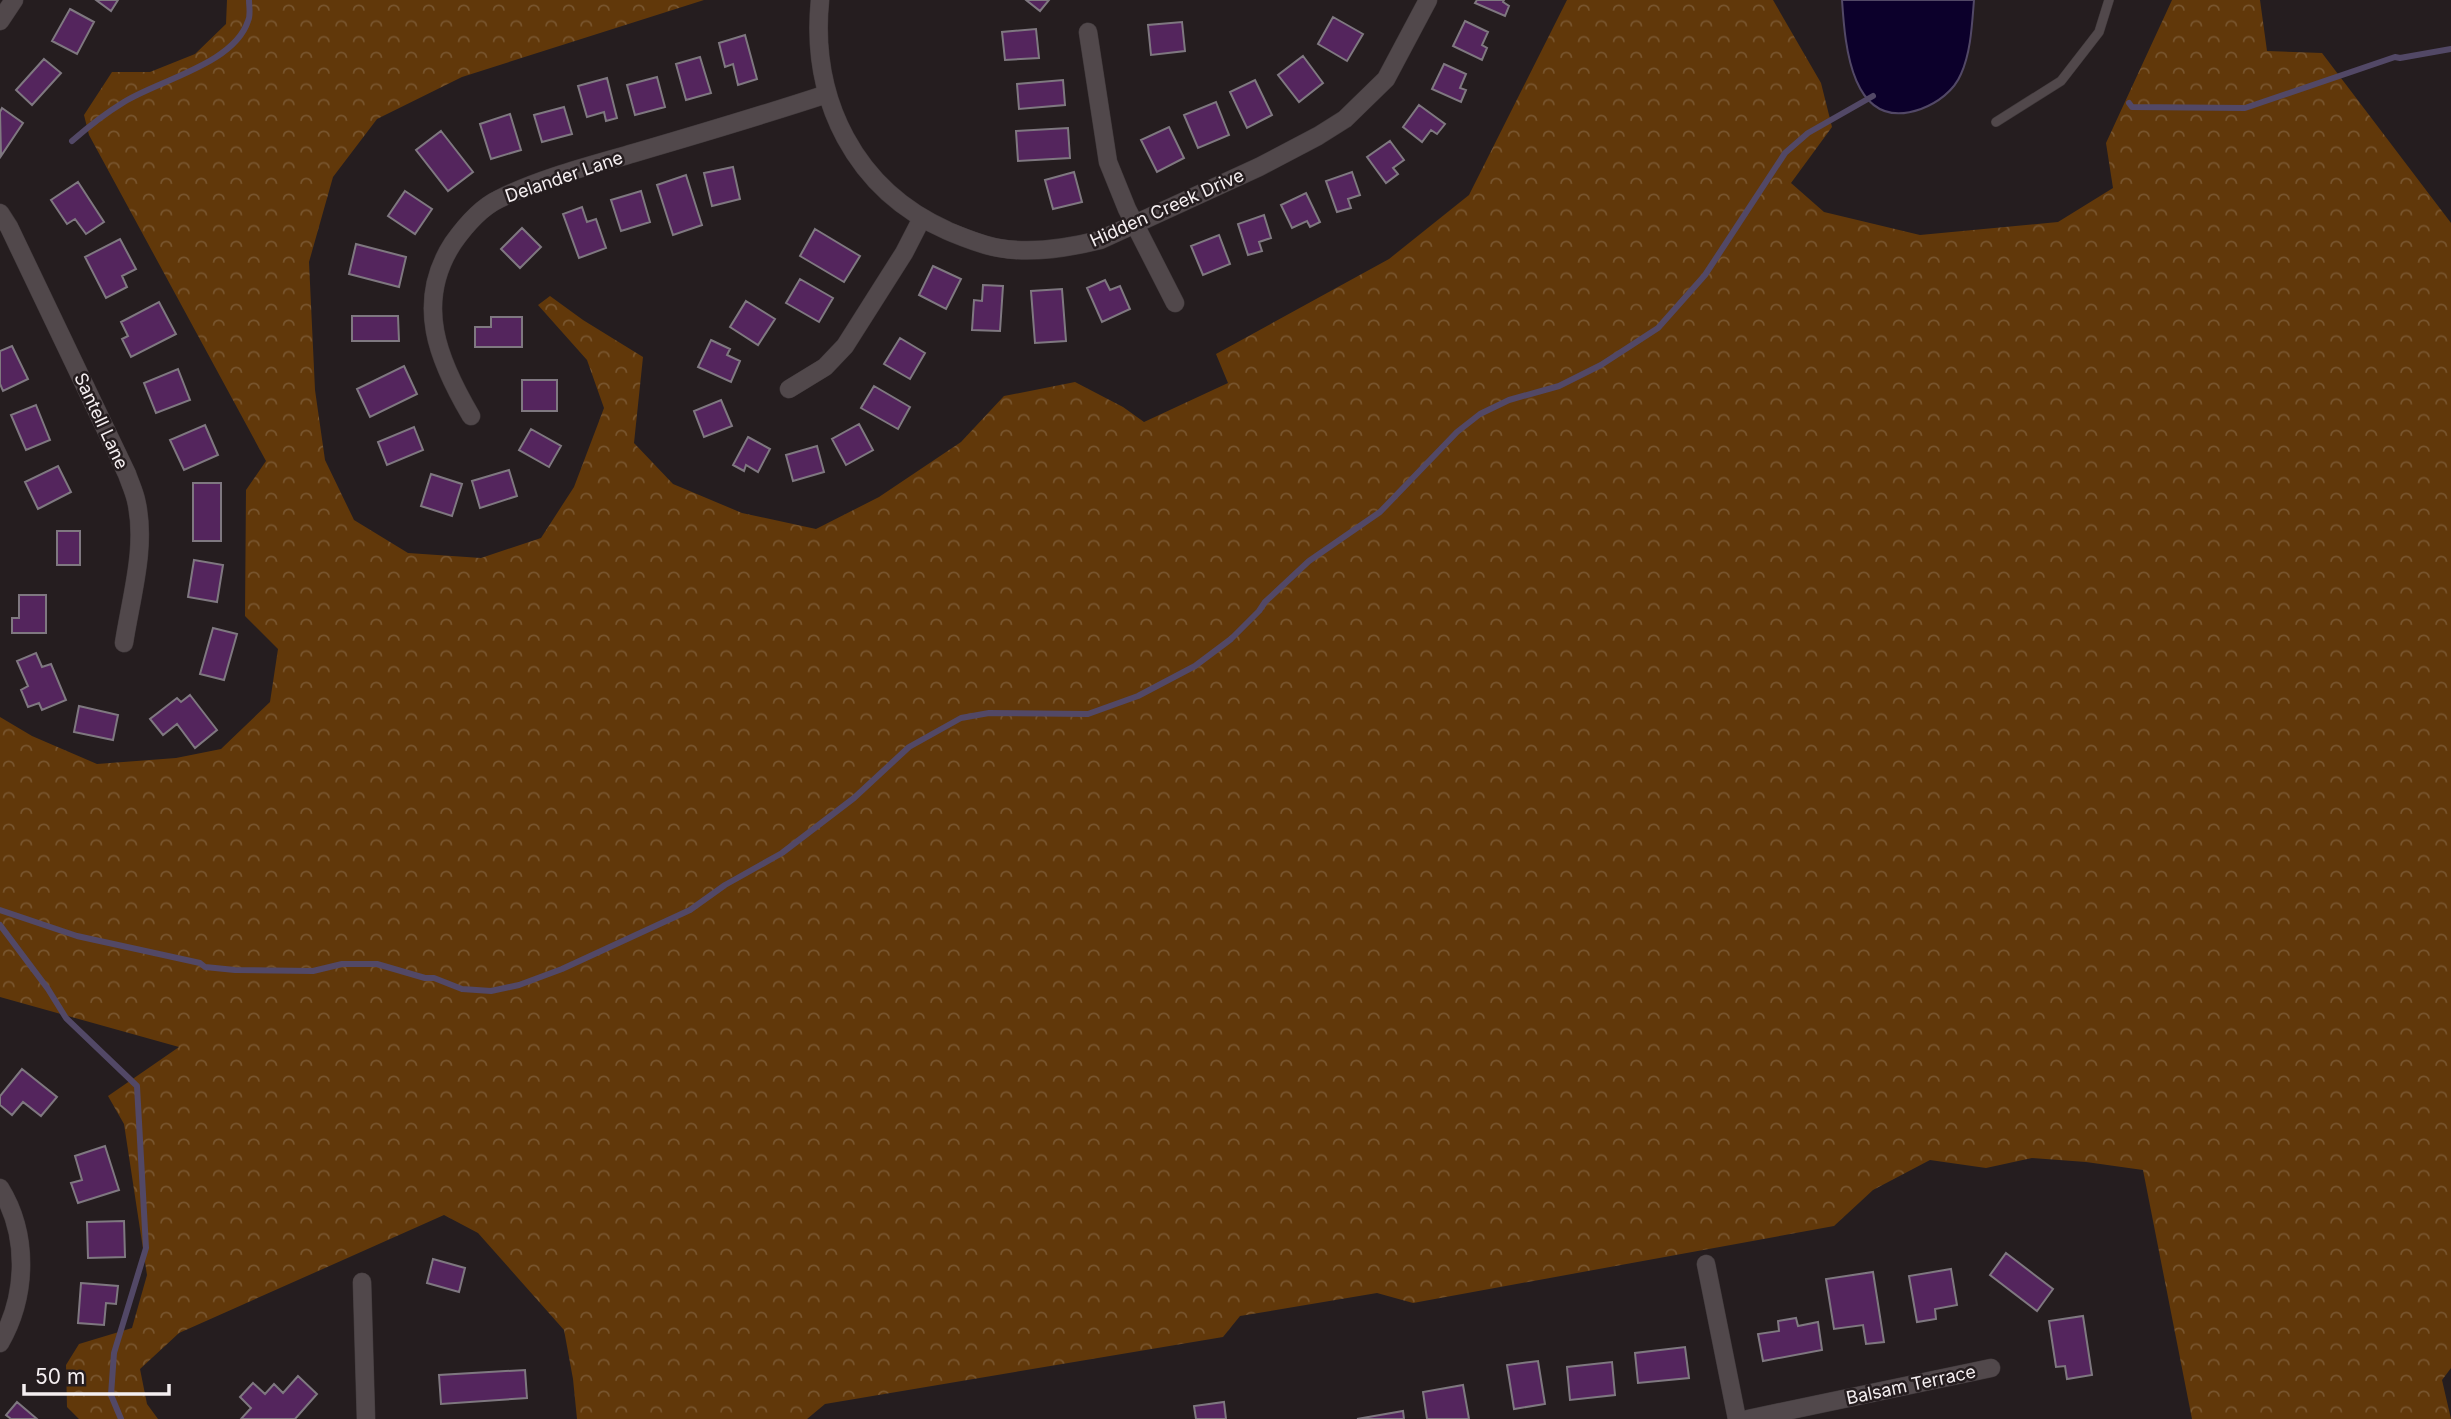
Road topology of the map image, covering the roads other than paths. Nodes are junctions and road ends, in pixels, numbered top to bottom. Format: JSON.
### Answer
{"nodes":[{"id":1,"x":14,"y":0,"type":"edge"},
{"id":2,"x":820,"y":0,"type":"edge"},
{"id":3,"x":1428,"y":0,"type":"edge"},
{"id":4,"x":2109,"y":0,"type":"edge"},
{"id":5,"x":0,"y":21,"type":"edge"},
{"id":6,"x":1088,"y":32,"type":"dead end"},
{"id":7,"x":827,"y":94,"type":"junction"},
{"id":8,"x":1996,"y":122,"type":"dead end"},
{"id":9,"x":0,"y":213,"type":"edge"},
{"id":10,"x":922,"y":218,"type":"junction"},
{"id":11,"x":1135,"y":224,"type":"junction"},
{"id":12,"x":1175,"y":303,"type":"dead end"},
{"id":13,"x":789,"y":389,"type":"dead end"},
{"id":14,"x":471,"y":416,"type":"dead end"},
{"id":15,"x":124,"y":643,"type":"dead end"},
{"id":16,"x":0,"y":1188,"type":"edge"},
{"id":17,"x":1706,"y":1264,"type":"dead end"},
{"id":18,"x":362,"y":1282,"type":"dead end"},
{"id":19,"x":0,"y":1343,"type":"edge"},
{"id":20,"x":1991,"y":1368,"type":"dead end"},
{"id":21,"x":366,"y":1419,"type":"edge"},
{"id":22,"x":1737,"y":1419,"type":"edge"},
{"id":23,"x":1748,"y":1419,"type":"edge"}],
"edges":[{"from":1,"to":5,"type":"street"},
{"from":2,"to":7,"type":"street","name":"Hidden Creek Drive"},
{"from":3,"to":11,"type":"street","name":"Hidden Creek Drive"},
{"from":4,"to":8,"type":"lane"},
{"from":6,"to":11,"type":"street"},
{"from":7,"to":10,"type":"street","name":"Hidden Creek Drive"},
{"from":7,"to":14,"type":"street","name":"Delander Lane"},
{"from":9,"to":15,"type":"street","name":"Santell Lane"},
{"from":10,"to":11,"type":"street","name":"Hidden Creek Drive"},
{"from":10,"to":13,"type":"street"},
{"from":11,"to":12,"type":"street"},
{"from":16,"to":19,"type":"street"},
{"from":17,"to":22,"type":"street"},
{"from":18,"to":21,"type":"street"},
{"from":20,"to":23,"type":"street","name":"Balsam Terrace"}]}
